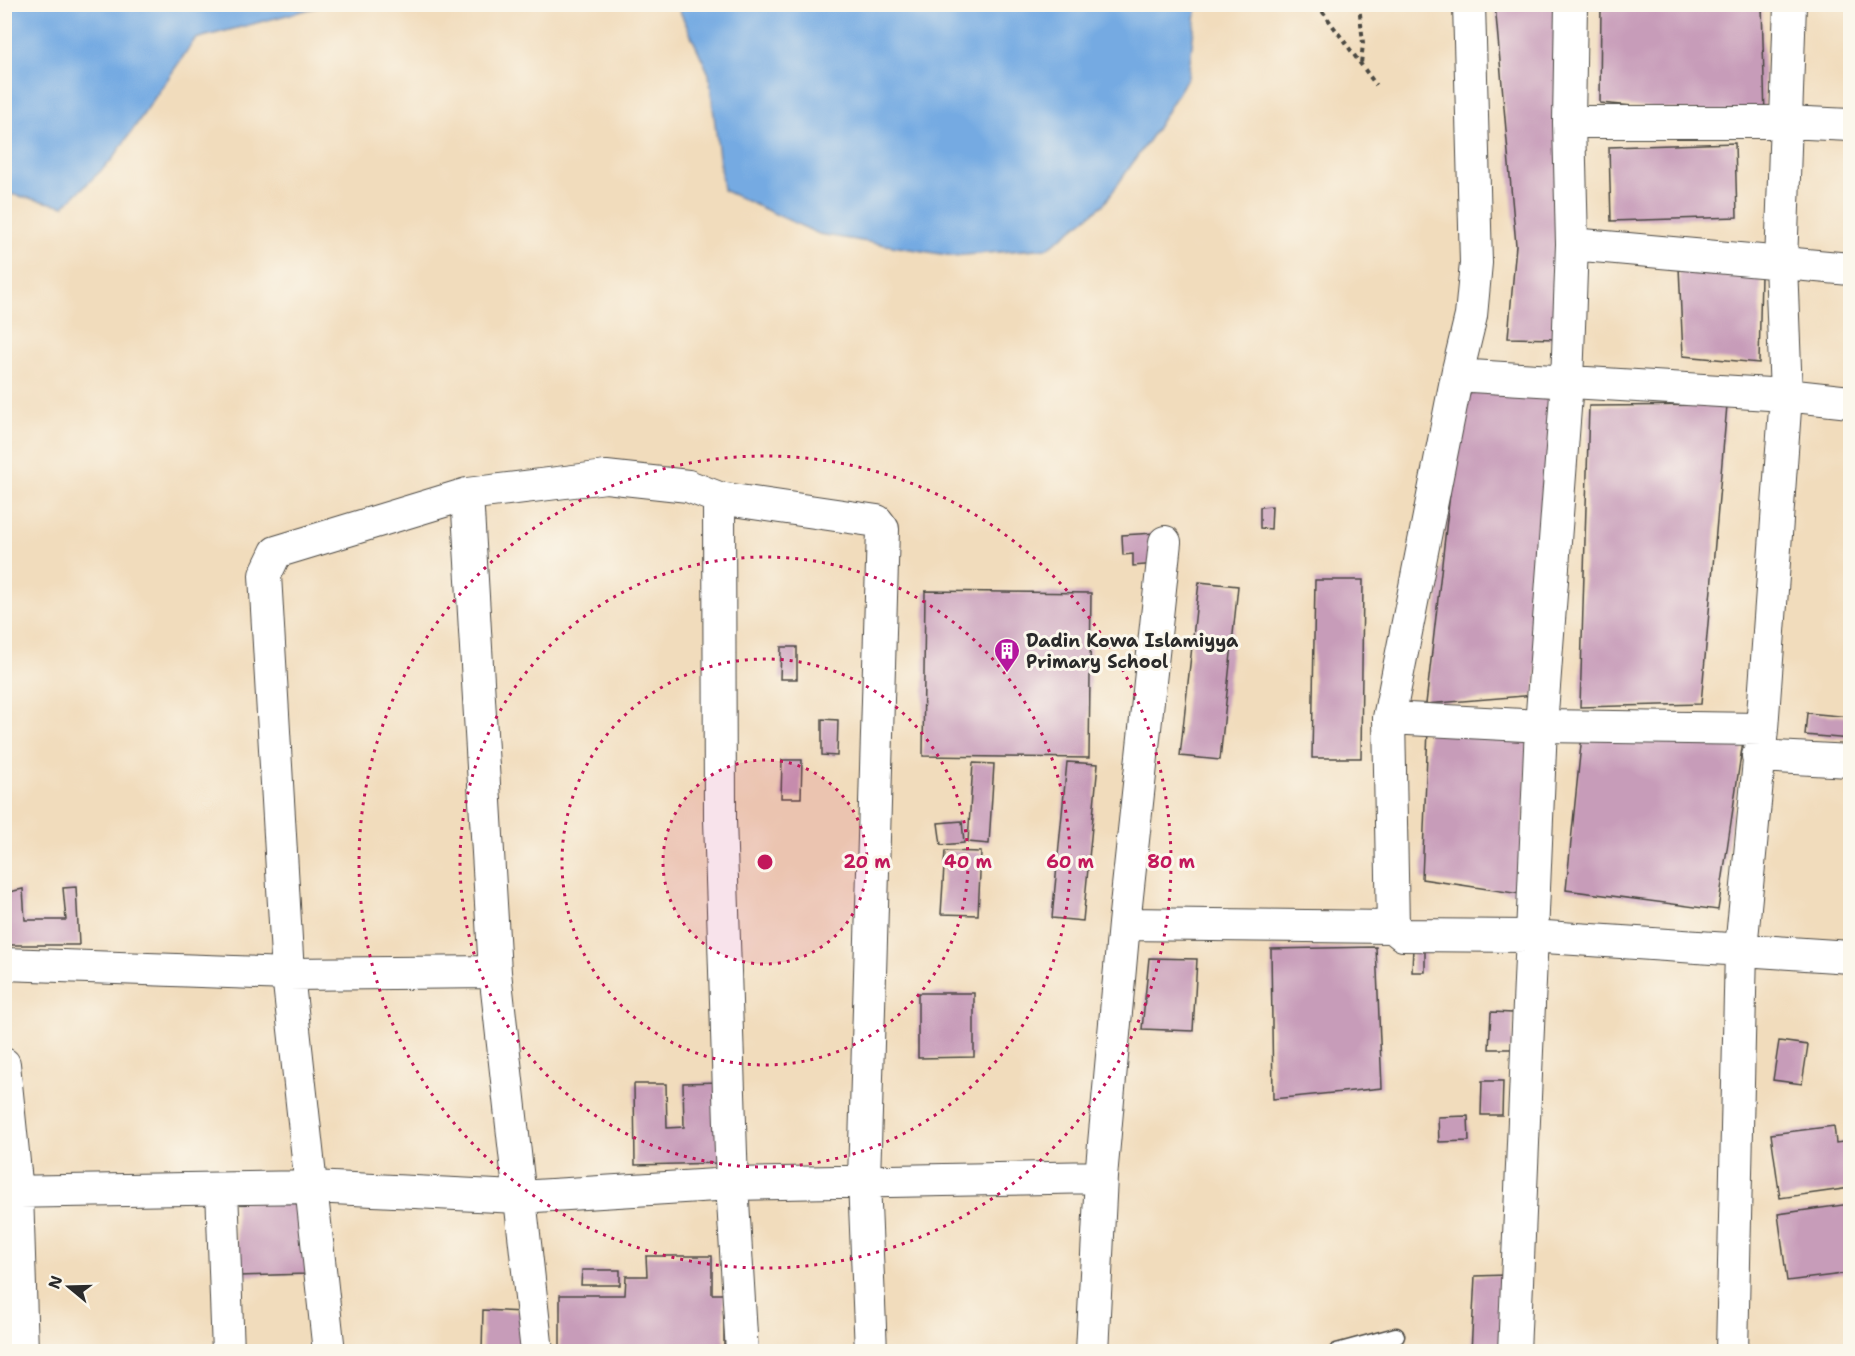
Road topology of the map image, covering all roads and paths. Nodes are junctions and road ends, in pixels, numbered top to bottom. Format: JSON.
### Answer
{"nodes":[{"id":1,"x":1317,"y":4,"type":"edge"},
{"id":2,"x":1359,"y":4,"type":"edge"},
{"id":3,"x":1469,"y":4,"type":"edge"},
{"id":4,"x":1571,"y":4,"type":"edge"},
{"id":5,"x":1790,"y":4,"type":"edge"},
{"id":6,"x":1361,"y":64,"type":"junction"},
{"id":7,"x":1376,"y":85,"type":"dead end"},
{"id":8,"x":1569,"y":122,"type":"junction"},
{"id":9,"x":1786,"y":122,"type":"junction"},
{"id":10,"x":1851,"y":124,"type":"edge"},
{"id":11,"x":1572,"y":244,"type":"junction"},
{"id":12,"x":1781,"y":264,"type":"junction"},
{"id":13,"x":1851,"y":269,"type":"edge"},
{"id":14,"x":1458,"y":370,"type":"junction"},
{"id":15,"x":1567,"y":382,"type":"junction"},
{"id":16,"x":1786,"y":395,"type":"junction"},
{"id":17,"x":1851,"y":402,"type":"edge"},
{"id":18,"x":467,"y":494,"type":"junction"},
{"id":19,"x":719,"y":498,"type":"junction"},
{"id":20,"x":1165,"y":542,"type":"dead end"},
{"id":21,"x":1389,"y":718,"type":"junction"},
{"id":22,"x":1540,"y":726,"type":"junction"},
{"id":23,"x":1760,"y":742,"type":"junction"},
{"id":24,"x":1851,"y":761,"type":"edge"},
{"id":25,"x":1124,"y":924,"type":"junction"},
{"id":26,"x":1393,"y":927,"type":"junction"},
{"id":27,"x":1530,"y":936,"type":"junction"},
{"id":28,"x":1741,"y":949,"type":"junction"},
{"id":29,"x":1851,"y":957,"type":"edge"},
{"id":30,"x":4,"y":964,"type":"edge"},
{"id":31,"x":495,"y":972,"type":"junction"},
{"id":32,"x":288,"y":974,"type":"junction"},
{"id":33,"x":4,"y":1064,"type":"edge"},
{"id":34,"x":1101,"y":1178,"type":"junction"},
{"id":35,"x":864,"y":1180,"type":"junction"},
{"id":36,"x":732,"y":1184,"type":"junction"},
{"id":37,"x":312,"y":1187,"type":"junction"},
{"id":38,"x":222,"y":1189,"type":"junction"},
{"id":39,"x":11,"y":1192,"type":"edge"},
{"id":40,"x":519,"y":1197,"type":"junction"},
{"id":41,"x":1396,"y":1336,"type":"dead end"},
{"id":42,"x":22,"y":1352,"type":"edge"},
{"id":43,"x":228,"y":1352,"type":"edge"},
{"id":44,"x":329,"y":1352,"type":"edge"},
{"id":45,"x":537,"y":1352,"type":"edge"},
{"id":46,"x":742,"y":1352,"type":"edge"},
{"id":47,"x":871,"y":1352,"type":"edge"},
{"id":48,"x":1092,"y":1352,"type":"edge"},
{"id":49,"x":1337,"y":1352,"type":"edge"},
{"id":50,"x":1514,"y":1352,"type":"edge"},
{"id":51,"x":1732,"y":1352,"type":"edge"}],
"edges":[{"from":1,"to":6,"type":"path"},
{"from":2,"to":6,"type":"path"},
{"from":3,"to":14,"type":"street"},
{"from":4,"to":8,"type":"street"},
{"from":5,"to":9,"type":"street"},
{"from":6,"to":7,"type":"path"},
{"from":8,"to":9,"type":"street"},
{"from":8,"to":11,"type":"street"},
{"from":9,"to":10,"type":"street"},
{"from":9,"to":12,"type":"street"},
{"from":11,"to":12,"type":"street"},
{"from":11,"to":15,"type":"street"},
{"from":12,"to":13,"type":"street"},
{"from":12,"to":16,"type":"street"},
{"from":14,"to":15,"type":"street"},
{"from":14,"to":21,"type":"street"},
{"from":15,"to":16,"type":"street"},
{"from":15,"to":22,"type":"street"},
{"from":16,"to":17,"type":"street"},
{"from":16,"to":23,"type":"street"},
{"from":18,"to":19,"type":"street"},
{"from":18,"to":31,"type":"street"},
{"from":18,"to":32,"type":"street"},
{"from":19,"to":35,"type":"street"},
{"from":19,"to":36,"type":"street"},
{"from":20,"to":25,"type":"street"},
{"from":21,"to":22,"type":"street"},
{"from":21,"to":26,"type":"street"},
{"from":22,"to":23,"type":"street"},
{"from":22,"to":27,"type":"street"},
{"from":23,"to":24,"type":"street"},
{"from":23,"to":28,"type":"street"},
{"from":25,"to":26,"type":"street"},
{"from":25,"to":34,"type":"street"},
{"from":26,"to":27,"type":"street"},
{"from":27,"to":28,"type":"street"},
{"from":27,"to":50,"type":"street"},
{"from":28,"to":29,"type":"street"},
{"from":28,"to":51,"type":"street"},
{"from":30,"to":32,"type":"street"},
{"from":31,"to":32,"type":"street"},
{"from":31,"to":40,"type":"street"},
{"from":32,"to":37,"type":"street"},
{"from":33,"to":39,"type":"street"},
{"from":34,"to":35,"type":"street"},
{"from":34,"to":48,"type":"street"},
{"from":35,"to":36,"type":"street"},
{"from":35,"to":47,"type":"street"},
{"from":36,"to":40,"type":"street"},
{"from":36,"to":46,"type":"street"},
{"from":37,"to":38,"type":"street"},
{"from":37,"to":40,"type":"street"},
{"from":37,"to":44,"type":"street"},
{"from":38,"to":39,"type":"street"},
{"from":38,"to":43,"type":"street"},
{"from":39,"to":42,"type":"street"},
{"from":40,"to":45,"type":"street"},
{"from":41,"to":49,"type":"lane"}]}
